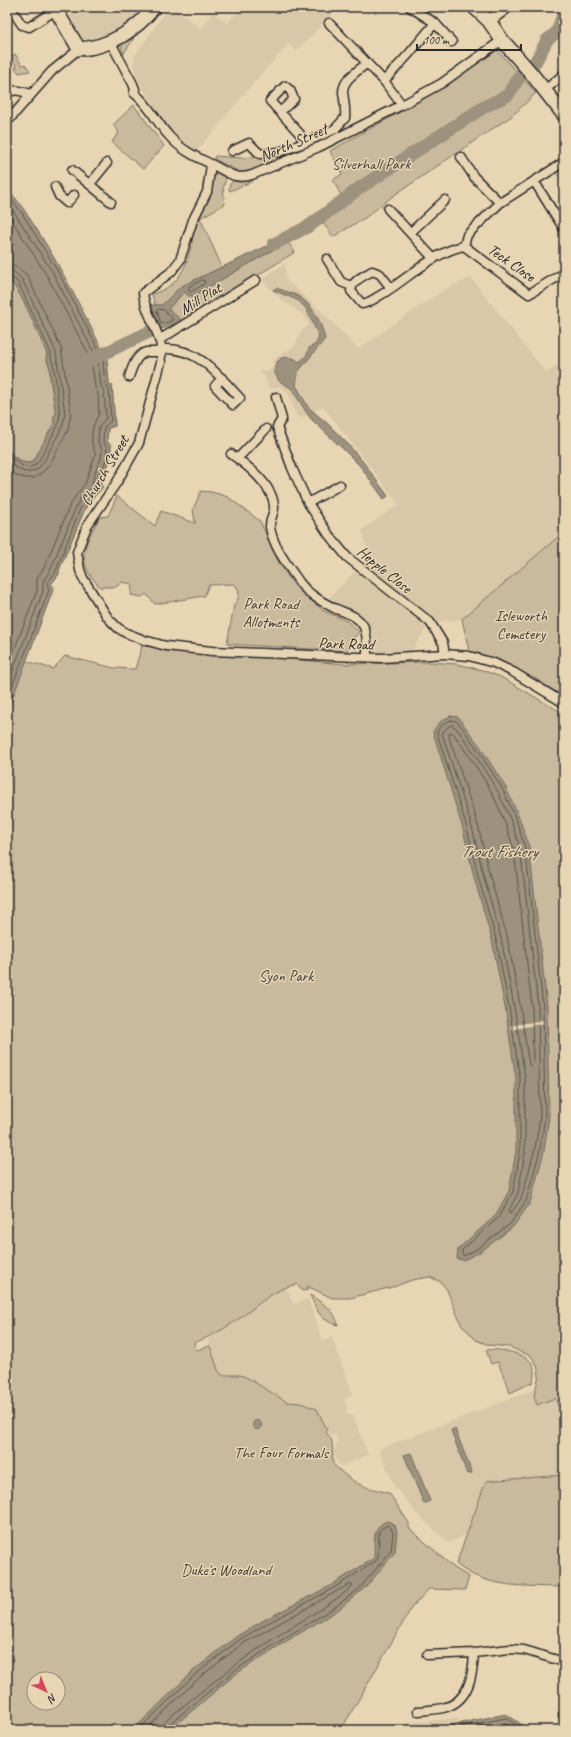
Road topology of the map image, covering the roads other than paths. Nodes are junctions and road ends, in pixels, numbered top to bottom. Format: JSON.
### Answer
{"nodes":[{"id":1,"x":10,"y":7,"type":"edge"},
{"id":2,"x":154,"y":7,"type":"edge"},
{"id":3,"x":410,"y":7,"type":"edge"},
{"id":4,"x":474,"y":7,"type":"edge"},
{"id":5,"x":507,"y":7,"type":"edge"},
{"id":6,"x":55,"y":8,"type":"edge"},
{"id":7,"x":489,"y":21,"type":"junction"},
{"id":8,"x":329,"y":23,"type":"dead end"},
{"id":9,"x":435,"y":23,"type":"junction"},
{"id":10,"x":110,"y":40,"type":"junction"},
{"id":11,"x":502,"y":40,"type":"junction"},
{"id":12,"x":452,"y":42,"type":"dead end"},
{"id":13,"x":79,"y":49,"type":"junction"},
{"id":14,"x":367,"y":63,"type":"junction"},
{"id":15,"x":564,"y":74,"type":"edge"},
{"id":16,"x":384,"y":81,"type":"junction"},
{"id":17,"x":544,"y":90,"type":"junction"},
{"id":18,"x":7,"y":94,"type":"edge"},
{"id":19,"x":31,"y":94,"type":"junction"},
{"id":20,"x":402,"y":105,"type":"junction"},
{"id":21,"x":280,"y":112,"type":"dead end"},
{"id":22,"x":564,"y":115,"type":"edge"},
{"id":23,"x":7,"y":122,"type":"edge"},
{"id":24,"x":304,"y":143,"type":"junction"},
{"id":25,"x":232,"y":151,"type":"dead end"},
{"id":26,"x":461,"y":157,"type":"dead end"},
{"id":27,"x":564,"y":162,"type":"edge"},
{"id":28,"x":107,"y":163,"type":"dead end"},
{"id":29,"x":211,"y":165,"type":"junction"},
{"id":30,"x":72,"y":170,"type":"dead end"},
{"id":31,"x":534,"y":181,"type":"junction"},
{"id":32,"x":90,"y":184,"type":"junction"},
{"id":33,"x":55,"y":187,"type":"dead end"},
{"id":34,"x":74,"y":195,"type":"dead end"},
{"id":35,"x":445,"y":200,"type":"dead end"},
{"id":36,"x":110,"y":202,"type":"dead end"},
{"id":37,"x":500,"y":204,"type":"junction"},
{"id":38,"x":388,"y":209,"type":"dead end"},
{"id":39,"x":564,"y":229,"type":"edge"},
{"id":40,"x":411,"y":232,"type":"junction"},
{"id":41,"x":464,"y":246,"type":"junction"},
{"id":42,"x":327,"y":259,"type":"dead end"},
{"id":43,"x":434,"y":259,"type":"junction"},
{"id":44,"x":564,"y":273,"type":"edge"},
{"id":45,"x":256,"y":280,"type":"dead end"},
{"id":46,"x":351,"y":286,"type":"junction"},
{"id":47,"x":391,"y":288,"type":"junction"},
{"id":48,"x":158,"y":337,"type":"junction"},
{"id":49,"x":162,"y":356,"type":"junction"},
{"id":50,"x":129,"y":377,"type":"dead end"},
{"id":51,"x":222,"y":378,"type":"dead end"},
{"id":52,"x":276,"y":397,"type":"dead end"},
{"id":53,"x":266,"y":429,"type":"dead end"},
{"id":54,"x":340,"y":485,"type":"dead end"},
{"id":55,"x":308,"y":503,"type":"junction"},
{"id":56,"x":90,"y":590,"type":"joint"},
{"id":57,"x":445,"y":654,"type":"junction"},
{"id":58,"x":367,"y":657,"type":"junction"},
{"id":59,"x":564,"y":703,"type":"edge"},
{"id":60,"x":474,"y":1652,"type":"junction"},
{"id":61,"x":428,"y":1655,"type":"dead end"},
{"id":62,"x":564,"y":1662,"type":"edge"},
{"id":63,"x":418,"y":1711,"type":"dead end"}],
"edges":[{"from":1,"to":6,"type":"street"},
{"from":2,"to":10,"type":"main road"},
{"from":3,"to":9,"type":"street"},
{"from":4,"to":7,"type":"main road"},
{"from":5,"to":7,"type":"main road"},
{"from":6,"to":13,"type":"main road"},
{"from":7,"to":11,"type":"main road"},
{"from":8,"to":14,"type":"street"},
{"from":9,"to":12,"type":"street"},
{"from":9,"to":16,"type":"street"},
{"from":10,"to":13,"type":"main road"},
{"from":10,"to":29,"type":"street","name":"North Street"},
{"from":11,"to":17,"type":"main road"},
{"from":11,"to":20,"type":"street","name":"North Street"},
{"from":13,"to":19,"type":"street"},
{"from":14,"to":16,"type":"street"},
{"from":14,"to":24,"type":"street"},
{"from":15,"to":17,"type":"street"},
{"from":16,"to":20,"type":"street"},
{"from":17,"to":22,"type":"main road"},
{"from":18,"to":19,"type":"street"},
{"from":19,"to":23,"type":"street"},
{"from":20,"to":29,"type":"street","name":"North Street"},
{"from":21,"to":24,"type":"street"},
{"from":24,"to":25,"type":"street"},
{"from":26,"to":37,"type":"street"},
{"from":27,"to":31,"type":"street"},
{"from":28,"to":32,"type":"street"},
{"from":29,"to":48,"type":"street"},
{"from":30,"to":32,"type":"street"},
{"from":31,"to":37,"type":"street"},
{"from":31,"to":39,"type":"street"},
{"from":32,"to":36,"type":"street"},
{"from":33,"to":34,"type":"street"},
{"from":35,"to":40,"type":"street"},
{"from":37,"to":41,"type":"street"},
{"from":38,"to":40,"type":"street"},
{"from":40,"to":43,"type":"street"},
{"from":41,"to":43,"type":"street"},
{"from":41,"to":44,"type":"street","name":"Teck Close"},
{"from":42,"to":46,"type":"street"},
{"from":43,"to":47,"type":"street"},
{"from":45,"to":48,"type":"street","name":"Mill Plat"},
{"from":46,"to":47,"type":"street"},
{"from":46,"to":47,"type":"street"},
{"from":48,"to":49,"type":"street"},
{"from":49,"to":50,"type":"street"},
{"from":49,"to":51,"type":"street"},
{"from":49,"to":56,"type":"street","name":"Church Street"},
{"from":52,"to":55,"type":"street","name":"Hepple Close"},
{"from":53,"to":58,"type":"street"},
{"from":54,"to":55,"type":"street"},
{"from":55,"to":57,"type":"street","name":"Hepple Close"},
{"from":56,"to":58,"type":"street","name":"Park Road"},
{"from":57,"to":58,"type":"street","name":"Park Road"},
{"from":57,"to":59,"type":"street","name":"Park Road"},
{"from":60,"to":61,"type":"street"},
{"from":60,"to":62,"type":"street"},
{"from":60,"to":63,"type":"street"}]}
